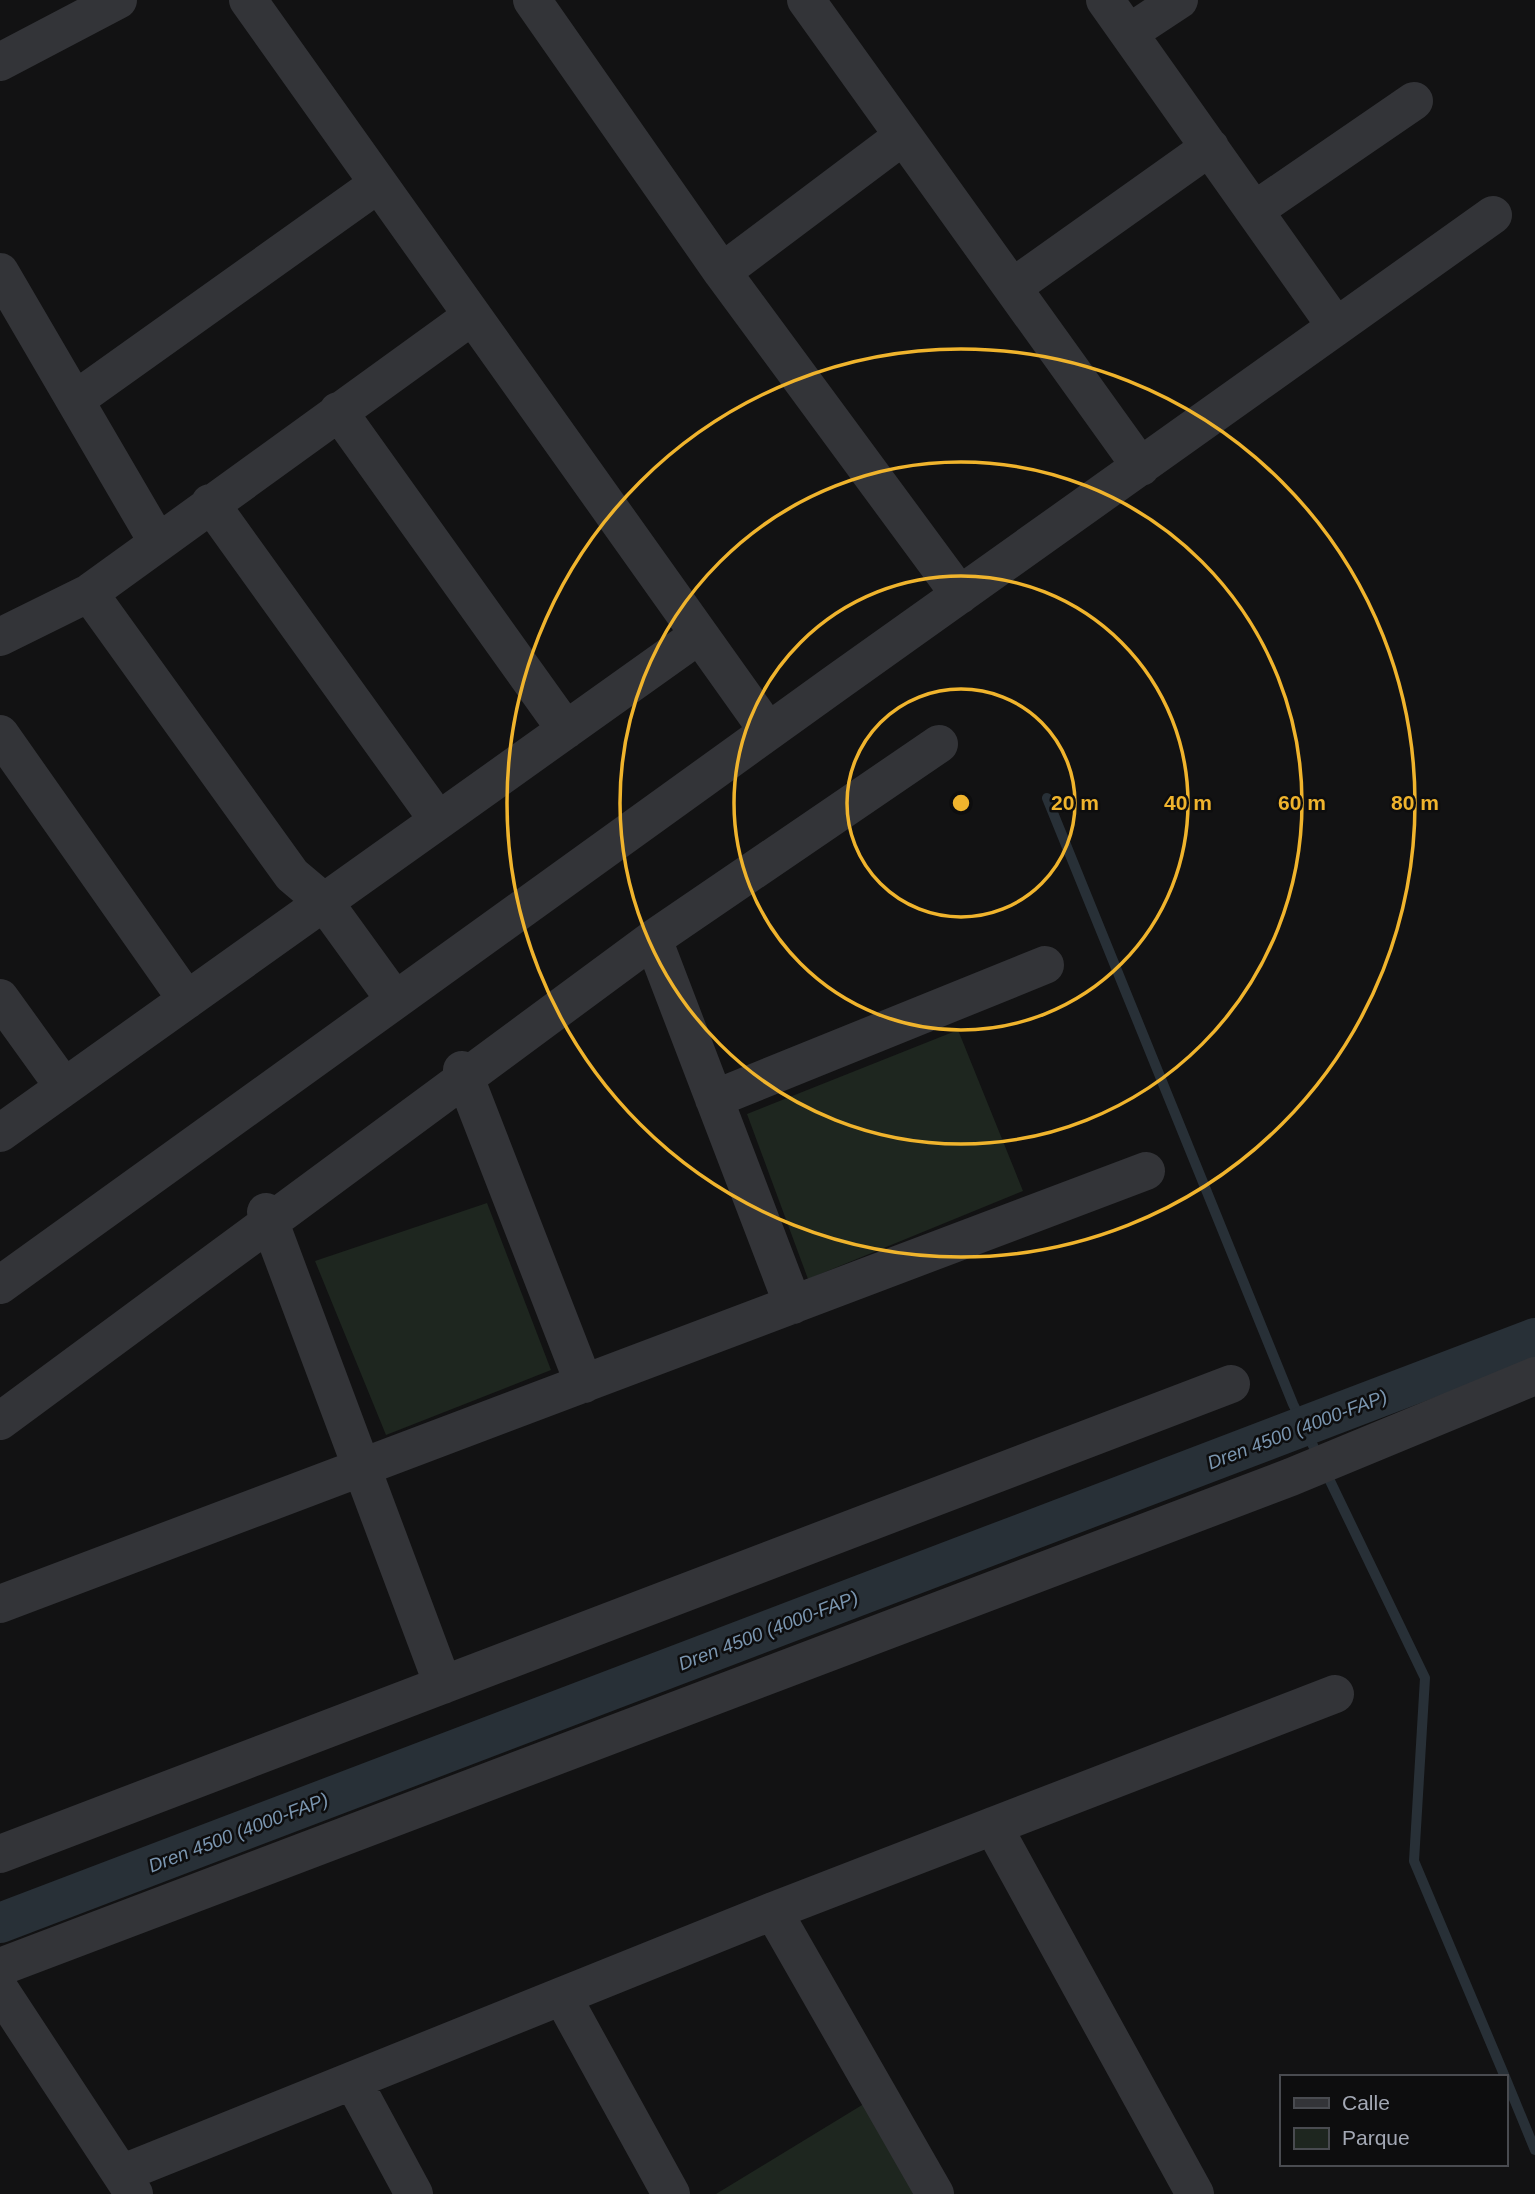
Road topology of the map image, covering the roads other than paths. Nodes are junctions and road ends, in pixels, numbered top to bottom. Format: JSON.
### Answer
{"nodes":[{"id":1,"x":118,"y":0,"type":"edge"},
{"id":2,"x":248,"y":0,"type":"edge"},
{"id":3,"x":532,"y":0,"type":"edge"},
{"id":4,"x":806,"y":0,"type":"edge"},
{"id":5,"x":1105,"y":0,"type":"edge"},
{"id":6,"x":1179,"y":0,"type":"edge"},
{"id":7,"x":1129,"y":33,"type":"junction"},
{"id":8,"x":0,"y":62,"type":"edge"},
{"id":9,"x":1414,"y":101,"type":"dead end"},
{"id":10,"x":903,"y":136,"type":"junction"},
{"id":11,"x":1210,"y":148,"type":"junction"},
{"id":12,"x":378,"y":184,"type":"junction"},
{"id":13,"x":1255,"y":210,"type":"junction"},
{"id":14,"x":1493,"y":215,"type":"dead end"},
{"id":15,"x":0,"y":272,"type":"edge"},
{"id":16,"x":722,"y":272,"type":"junction"},
{"id":17,"x":1013,"y":287,"type":"junction"},
{"id":18,"x":472,"y":316,"type":"junction"},
{"id":19,"x":1335,"y":325,"type":"junction"},
{"id":20,"x":75,"y":400,"type":"junction"},
{"id":21,"x":338,"y":411,"type":"junction"},
{"id":22,"x":1141,"y":467,"type":"junction"},
{"id":23,"x":210,"y":503,"type":"junction"},
{"id":24,"x":158,"y":541,"type":"junction"},
{"id":25,"x":89,"y":593,"type":"junction"},
{"id":26,"x":960,"y":595,"type":"junction"},
{"id":27,"x":699,"y":635,"type":"junction"},
{"id":28,"x":0,"y":637,"type":"edge"},
{"id":29,"x":566,"y":730,"type":"junction"},
{"id":30,"x":768,"y":731,"type":"junction"},
{"id":31,"x":0,"y":734,"type":"edge"},
{"id":32,"x":939,"y":744,"type":"dead end"},
{"id":33,"x":438,"y":820,"type":"junction"},
{"id":34,"x":324,"y":902,"type":"junction"},
{"id":35,"x":653,"y":939,"type":"junction"},
{"id":36,"x":1045,"y":965,"type":"dead end"},
{"id":37,"x":0,"y":998,"type":"edge"},
{"id":38,"x":187,"y":1000,"type":"junction"},
{"id":39,"x":395,"y":1000,"type":"junction"},
{"id":40,"x":463,"y":1074,"type":"junction"},
{"id":41,"x":64,"y":1087,"type":"junction"},
{"id":42,"x":714,"y":1099,"type":"junction"},
{"id":43,"x":0,"y":1133,"type":"edge"},
{"id":44,"x":1146,"y":1171,"type":"dead end"},
{"id":45,"x":267,"y":1217,"type":"junction"},
{"id":46,"x":1,"y":1281,"type":"edge"},
{"id":47,"x":793,"y":1305,"type":"junction"},
{"id":48,"x":1535,"y":1376,"type":"edge"},
{"id":49,"x":584,"y":1384,"type":"junction"},
{"id":50,"x":1231,"y":1384,"type":"dead end"},
{"id":51,"x":0,"y":1421,"type":"edge"},
{"id":52,"x":361,"y":1467,"type":"junction"},
{"id":53,"x":0,"y":1604,"type":"edge"},
{"id":54,"x":443,"y":1685,"type":"junction"},
{"id":55,"x":1335,"y":1694,"type":"dead end"},
{"id":56,"x":993,"y":1826,"type":"junction"},
{"id":57,"x":0,"y":1854,"type":"edge"},
{"id":58,"x":773,"y":1911,"type":"junction"},
{"id":59,"x":0,"y":1967,"type":"edge"},
{"id":60,"x":0,"y":1990,"type":"edge"},
{"id":61,"x":562,"y":1996,"type":"junction"},
{"id":62,"x":354,"y":2081,"type":"junction"},
{"id":63,"x":129,"y":2184,"type":"edge"},
{"id":64,"x":414,"y":2194,"type":"edge"},
{"id":65,"x":671,"y":2194,"type":"edge"},
{"id":66,"x":935,"y":2194,"type":"edge"},
{"id":67,"x":1195,"y":2194,"type":"edge"}],
"edges":[{"from":1,"to":8,"type":"street"},
{"from":2,"to":12,"type":"street"},
{"from":3,"to":16,"type":"street"},
{"from":4,"to":10,"type":"street"},
{"from":5,"to":7,"type":"street"},
{"from":6,"to":7,"type":"street"},
{"from":7,"to":11,"type":"street"},
{"from":9,"to":13,"type":"street"},
{"from":10,"to":16,"type":"street"},
{"from":10,"to":17,"type":"street"},
{"from":11,"to":13,"type":"street"},
{"from":11,"to":17,"type":"street"},
{"from":12,"to":18,"type":"street"},
{"from":12,"to":20,"type":"street"},
{"from":13,"to":19,"type":"street"},
{"from":14,"to":19,"type":"street"},
{"from":15,"to":20,"type":"street"},
{"from":16,"to":26,"type":"street"},
{"from":17,"to":22,"type":"street"},
{"from":18,"to":21,"type":"street"},
{"from":18,"to":27,"type":"street"},
{"from":19,"to":22,"type":"street"},
{"from":20,"to":24,"type":"street"},
{"from":21,"to":23,"type":"street"},
{"from":21,"to":29,"type":"street"},
{"from":22,"to":26,"type":"street"},
{"from":23,"to":24,"type":"street"},
{"from":23,"to":33,"type":"street"},
{"from":24,"to":25,"type":"street"},
{"from":25,"to":28,"type":"street"},
{"from":25,"to":34,"type":"street"},
{"from":26,"to":30,"type":"street"},
{"from":27,"to":29,"type":"street"},
{"from":27,"to":30,"type":"street"},
{"from":29,"to":33,"type":"street"},
{"from":30,"to":39,"type":"street"},
{"from":31,"to":38,"type":"street"},
{"from":32,"to":35,"type":"street"},
{"from":33,"to":34,"type":"street"},
{"from":34,"to":38,"type":"street"},
{"from":34,"to":39,"type":"street"},
{"from":35,"to":40,"type":"street"},
{"from":35,"to":42,"type":"street"},
{"from":36,"to":42,"type":"street"},
{"from":37,"to":41,"type":"street"},
{"from":38,"to":41,"type":"street"},
{"from":39,"to":46,"type":"street"},
{"from":40,"to":45,"type":"street"},
{"from":40,"to":49,"type":"street"},
{"from":41,"to":43,"type":"street"},
{"from":42,"to":47,"type":"street"},
{"from":44,"to":47,"type":"street"},
{"from":45,"to":51,"type":"street"},
{"from":45,"to":52,"type":"street"},
{"from":47,"to":49,"type":"street"},
{"from":48,"to":59,"type":"street"},
{"from":49,"to":52,"type":"street"},
{"from":50,"to":54,"type":"street"},
{"from":52,"to":53,"type":"street"},
{"from":52,"to":54,"type":"street"},
{"from":54,"to":57,"type":"street"},
{"from":55,"to":56,"type":"street"},
{"from":56,"to":58,"type":"street"},
{"from":56,"to":67,"type":"street"},
{"from":58,"to":61,"type":"street"},
{"from":58,"to":66,"type":"street"},
{"from":60,"to":63,"type":"street"},
{"from":61,"to":62,"type":"street"},
{"from":61,"to":65,"type":"street"},
{"from":62,"to":63,"type":"street"},
{"from":62,"to":64,"type":"street"}]}
